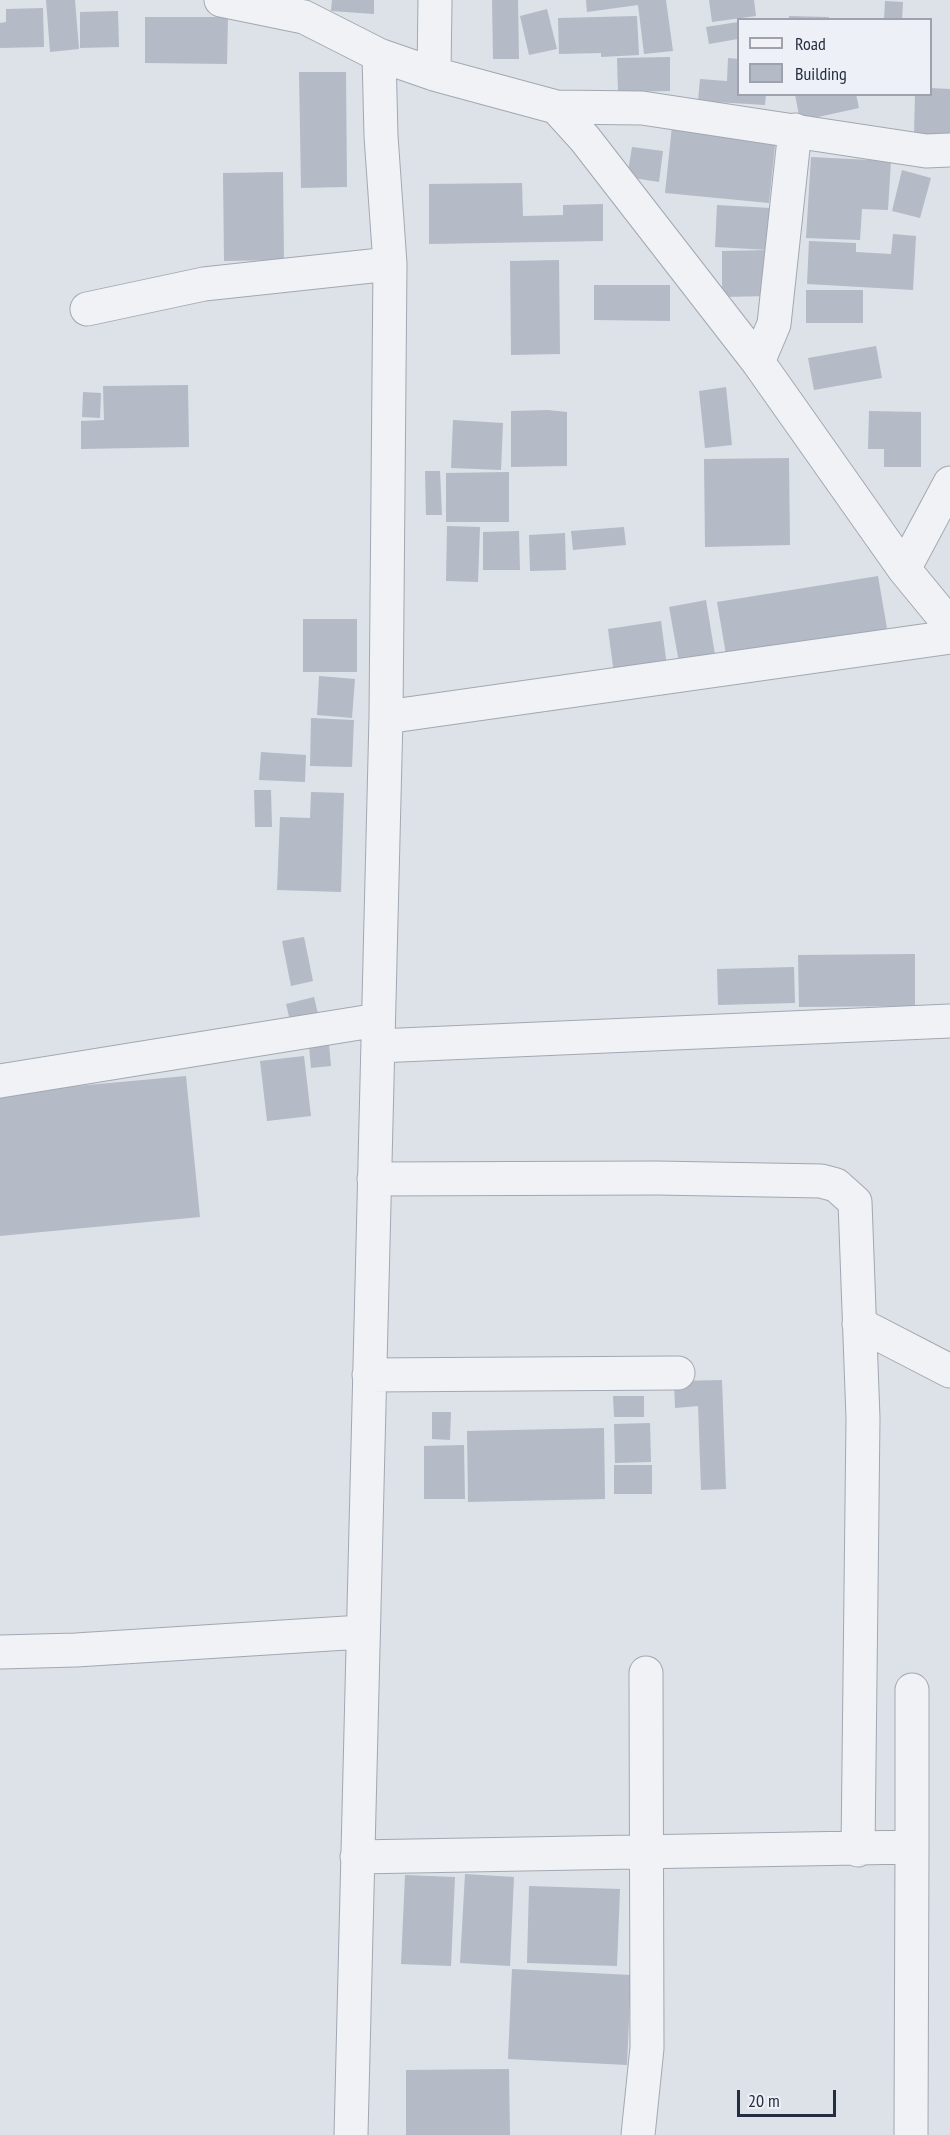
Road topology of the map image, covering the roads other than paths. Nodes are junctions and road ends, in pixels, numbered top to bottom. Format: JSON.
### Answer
{"nodes":[{"id":1,"x":221,"y":0,"type":"edge"},
{"id":2,"x":435,"y":0,"type":"edge"},
{"id":3,"x":379,"y":55,"type":"junction"},
{"id":4,"x":435,"y":74,"type":"junction"},
{"id":5,"x":556,"y":107,"type":"junction"},
{"id":6,"x":795,"y":130,"type":"junction"},
{"id":7,"x":950,"y":150,"type":"edge"},
{"id":8,"x":390,"y":264,"type":"junction"},
{"id":9,"x":87,"y":309,"type":"dead end"},
{"id":10,"x":758,"y":362,"type":"junction"},
{"id":11,"x":950,"y":483,"type":"edge"},
{"id":12,"x":904,"y":569,"type":"junction"},
{"id":13,"x":950,"y":625,"type":"edge"},
{"id":14,"x":950,"y":637,"type":"edge"},
{"id":15,"x":386,"y":717,"type":"junction"},
{"id":16,"x":950,"y":1021,"type":"edge"},
{"id":17,"x":378,"y":1033,"type":"junction"},
{"id":18,"x":0,"y":1082,"type":"edge"},
{"id":19,"x":374,"y":1179,"type":"junction"},
{"id":20,"x":859,"y":1324,"type":"junction"},
{"id":21,"x":950,"y":1371,"type":"edge"},
{"id":22,"x":678,"y":1373,"type":"dead end"},
{"id":23,"x":369,"y":1375,"type":"junction"},
{"id":24,"x":362,"y":1632,"type":"junction"},
{"id":25,"x":0,"y":1652,"type":"edge"},
{"id":26,"x":646,"y":1673,"type":"dead end"},
{"id":27,"x":912,"y":1690,"type":"dead end"},
{"id":28,"x":912,"y":1847,"type":"junction"},
{"id":29,"x":858,"y":1850,"type":"junction"},
{"id":30,"x":648,"y":1853,"type":"junction"},
{"id":31,"x":357,"y":1857,"type":"junction"},
{"id":32,"x":351,"y":2135,"type":"edge"},
{"id":33,"x":638,"y":2135,"type":"edge"},
{"id":34,"x":911,"y":2135,"type":"edge"}],
"edges":[{"from":1,"to":3,"type":"street"},
{"from":2,"to":4,"type":"street"},
{"from":3,"to":4,"type":"street"},
{"from":3,"to":8,"type":"street"},
{"from":4,"to":5,"type":"street"},
{"from":5,"to":6,"type":"street"},
{"from":5,"to":10,"type":"street"},
{"from":6,"to":7,"type":"street"},
{"from":6,"to":10,"type":"street"},
{"from":8,"to":9,"type":"street"},
{"from":8,"to":15,"type":"street"},
{"from":10,"to":12,"type":"street"},
{"from":11,"to":12,"type":"street"},
{"from":12,"to":13,"type":"street"},
{"from":14,"to":15,"type":"street"},
{"from":15,"to":17,"type":"street"},
{"from":16,"to":17,"type":"street"},
{"from":17,"to":18,"type":"street"},
{"from":17,"to":19,"type":"street"},
{"from":19,"to":20,"type":"street"},
{"from":19,"to":23,"type":"street"},
{"from":20,"to":21,"type":"street"},
{"from":20,"to":29,"type":"street"},
{"from":22,"to":23,"type":"street"},
{"from":23,"to":24,"type":"street"},
{"from":24,"to":25,"type":"street"},
{"from":24,"to":31,"type":"street"},
{"from":26,"to":30,"type":"street"},
{"from":27,"to":28,"type":"street"},
{"from":28,"to":29,"type":"street"},
{"from":28,"to":34,"type":"street"},
{"from":29,"to":30,"type":"street"},
{"from":30,"to":31,"type":"street"},
{"from":30,"to":33,"type":"street"},
{"from":31,"to":32,"type":"street"}]}
